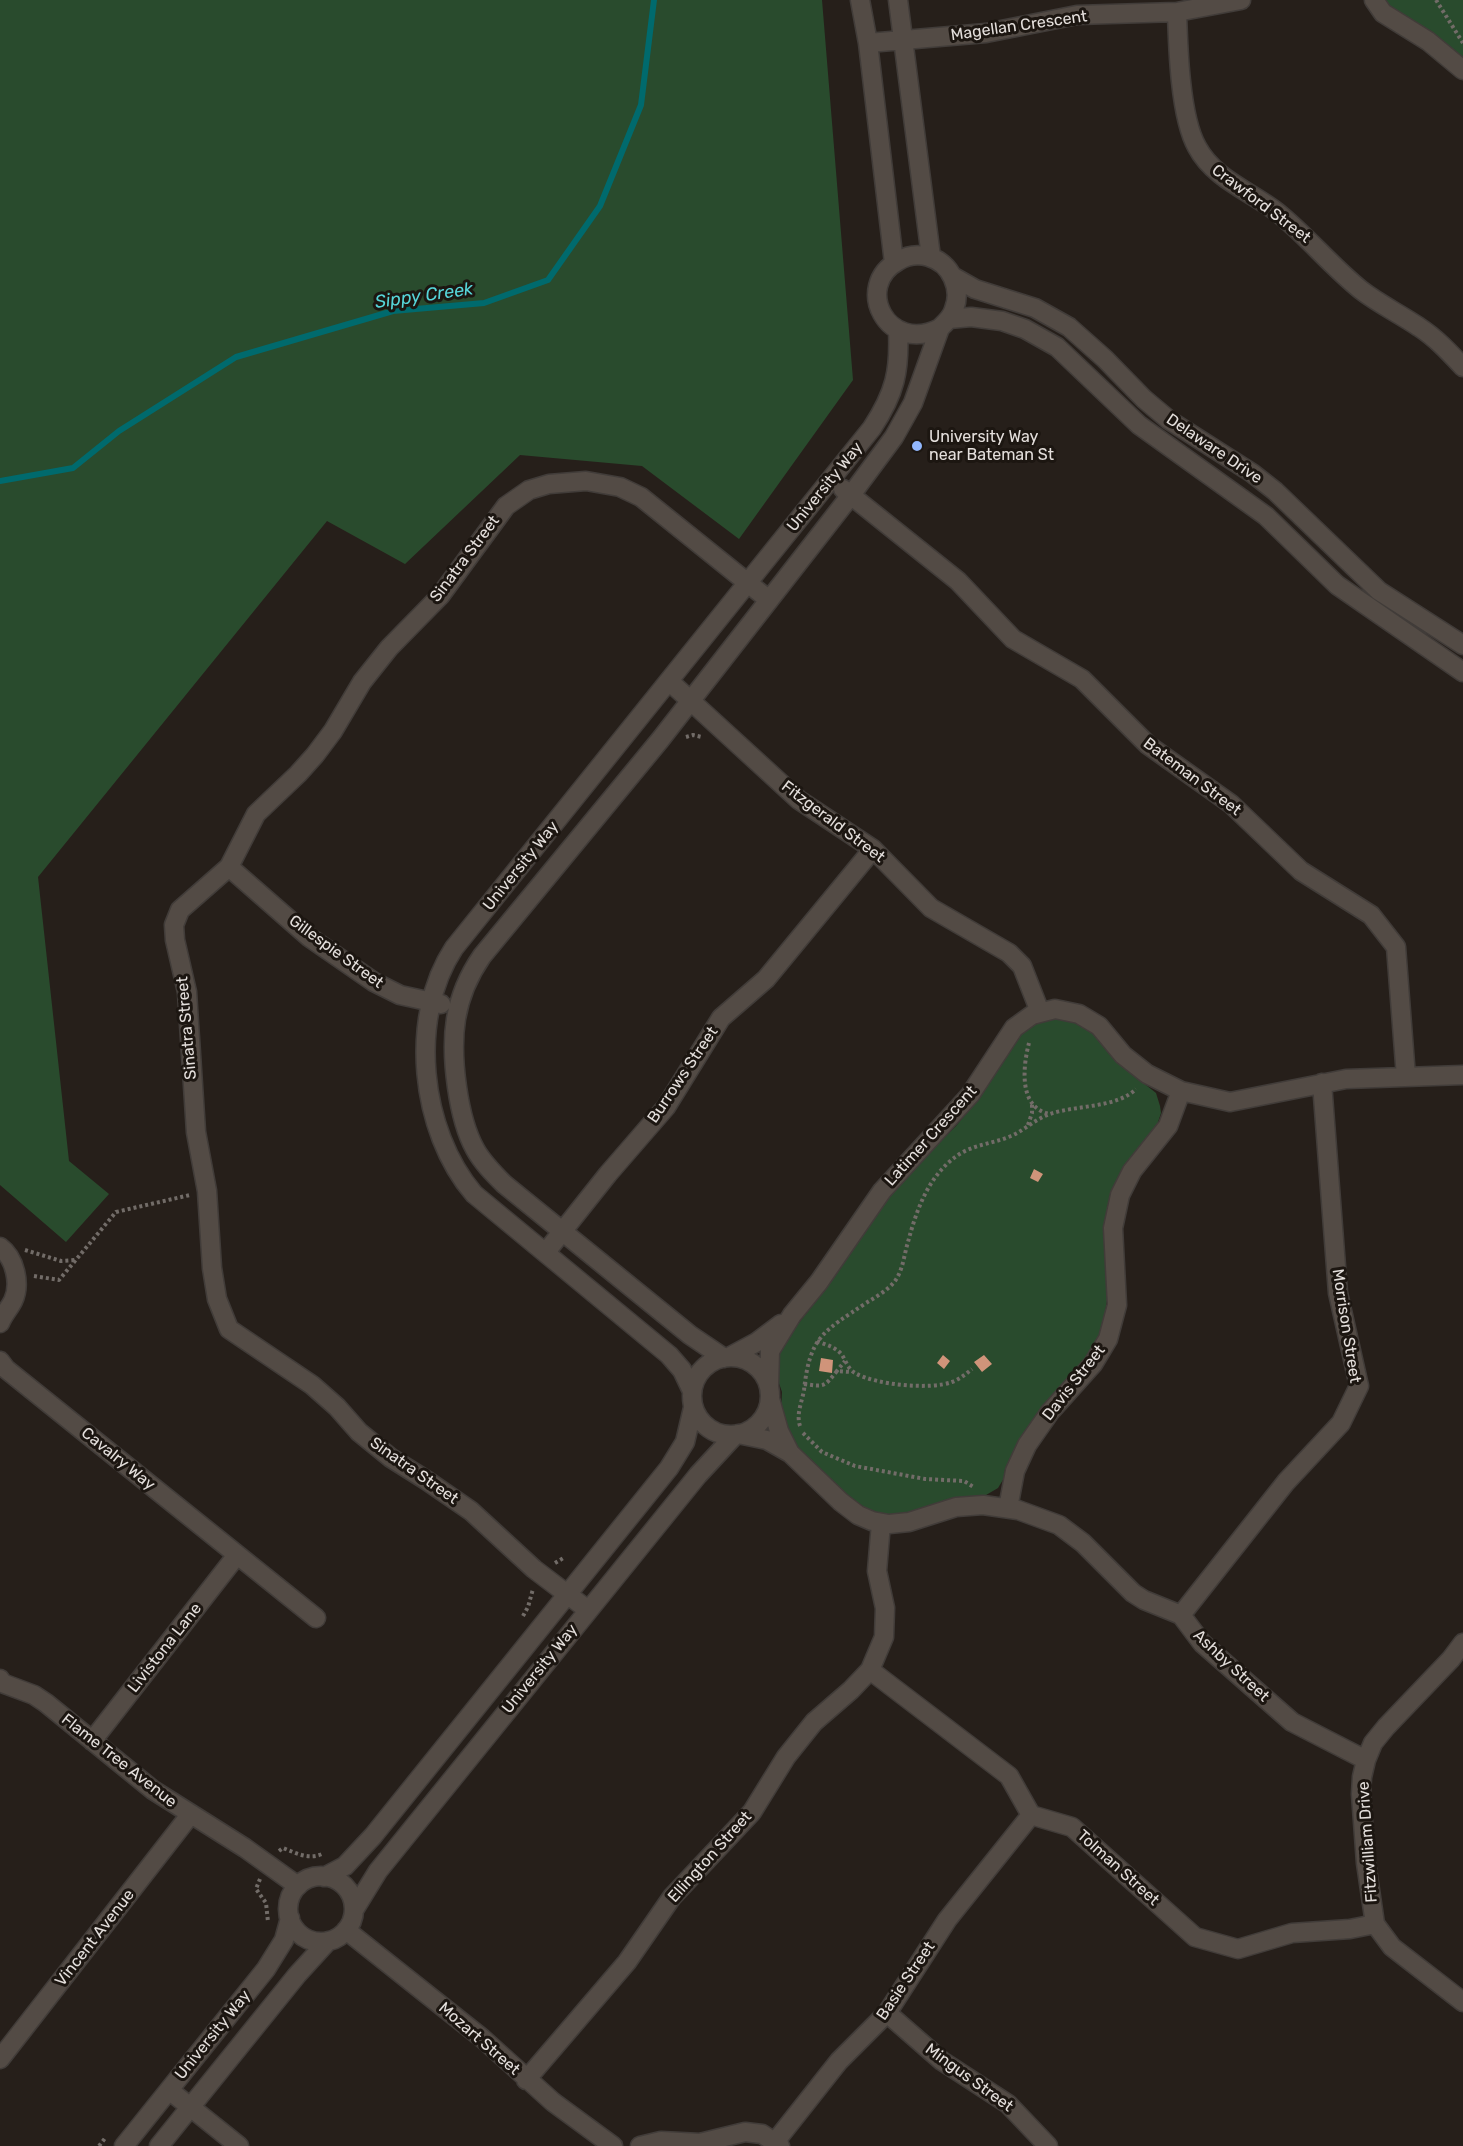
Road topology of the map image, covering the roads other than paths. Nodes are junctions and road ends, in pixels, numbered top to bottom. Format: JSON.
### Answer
{"nodes":[{"id":1,"x":860,"y":0,"type":"edge"},
{"id":2,"x":898,"y":0,"type":"edge"},
{"id":3,"x":1241,"y":0,"type":"edge"},
{"id":4,"x":1374,"y":0,"type":"edge"},
{"id":5,"x":1177,"y":12,"type":"junction"},
{"id":6,"x":904,"y":40,"type":"junction"},
{"id":7,"x":868,"y":43,"type":"junction"},
{"id":8,"x":1463,"y":70,"type":"edge"},
{"id":9,"x":931,"y":257,"type":"junction"},
{"id":10,"x":894,"y":263,"type":"junction"},
{"id":11,"x":952,"y":276,"type":"junction"},
{"id":12,"x":944,"y":323,"type":"junction"},
{"id":13,"x":898,"y":330,"type":"junction"},
{"id":14,"x":1463,"y":367,"type":"edge"},
{"id":15,"x":831,"y":480,"type":"junction"},
{"id":16,"x":851,"y":495,"type":"junction"},
{"id":17,"x":747,"y":583,"type":"junction"},
{"id":18,"x":770,"y":600,"type":"junction"},
{"id":19,"x":1463,"y":645,"type":"edge"},
{"id":20,"x":1463,"y":672,"type":"edge"},
{"id":21,"x":669,"y":681,"type":"junction"},
{"id":22,"x":692,"y":700,"type":"junction"},
{"id":23,"x":873,"y":849,"type":"junction"},
{"id":24,"x":229,"y":867,"type":"junction"},
{"id":25,"x":431,"y":1002,"type":"junction"},
{"id":26,"x":458,"y":1008,"type":"junction"},
{"id":27,"x":1040,"y":1012,"type":"junction"},
{"id":28,"x":1463,"y":1075,"type":"edge"},
{"id":29,"x":1406,"y":1077,"type":"junction"},
{"id":30,"x":1322,"y":1083,"type":"junction"},
{"id":31,"x":1181,"y":1091,"type":"junction"},
{"id":32,"x":563,"y":1231,"type":"junction"},
{"id":33,"x":0,"y":1247,"type":"edge"},
{"id":34,"x":546,"y":1252,"type":"junction"},
{"id":35,"x":792,"y":1315,"type":"junction"},
{"id":36,"x":0,"y":1323,"type":"edge"},
{"id":37,"x":726,"y":1357,"type":"junction"},
{"id":38,"x":0,"y":1361,"type":"edge"},
{"id":39,"x":769,"y":1393,"type":"junction"},
{"id":40,"x":693,"y":1399,"type":"junction"},
{"id":41,"x":736,"y":1435,"type":"junction"},
{"id":42,"x":790,"y":1453,"type":"junction"},
{"id":43,"x":1008,"y":1508,"type":"junction"},
{"id":44,"x":881,"y":1523,"type":"junction"},
{"id":45,"x":237,"y":1555,"type":"junction"},
{"id":46,"x":567,"y":1593,"type":"junction"},
{"id":47,"x":588,"y":1610,"type":"junction"},
{"id":48,"x":1181,"y":1615,"type":"junction"},
{"id":49,"x":316,"y":1618,"type":"dead end"},
{"id":50,"x":1463,"y":1643,"type":"edge"},
{"id":51,"x":870,"y":1670,"type":"junction"},
{"id":52,"x":1,"y":1683,"type":"edge"},
{"id":53,"x":92,"y":1740,"type":"junction"},
{"id":54,"x":1366,"y":1761,"type":"junction"},
{"id":55,"x":190,"y":1815,"type":"junction"},
{"id":56,"x":1032,"y":1815,"type":"junction"},
{"id":57,"x":324,"y":1877,"type":"junction"},
{"id":58,"x":298,"y":1886,"type":"junction"},
{"id":59,"x":354,"y":1910,"type":"junction"},
{"id":60,"x":290,"y":1918,"type":"junction"},
{"id":61,"x":1375,"y":1924,"type":"junction"},
{"id":62,"x":346,"y":1930,"type":"junction"},
{"id":63,"x":328,"y":1941,"type":"junction"},
{"id":64,"x":1463,"y":2002,"type":"edge"},
{"id":65,"x":887,"y":2013,"type":"junction"},
{"id":66,"x":0,"y":2059,"type":"edge"},
{"id":67,"x":526,"y":2080,"type":"junction"},
{"id":68,"x":169,"y":2090,"type":"junction"},
{"id":69,"x":191,"y":2107,"type":"junction"},
{"id":70,"x":777,"y":2144,"type":"edge"},
{"id":71,"x":124,"y":2146,"type":"edge"},
{"id":72,"x":159,"y":2146,"type":"edge"},
{"id":73,"x":239,"y":2146,"type":"edge"},
{"id":74,"x":613,"y":2146,"type":"edge"},
{"id":75,"x":640,"y":2146,"type":"edge"},
{"id":76,"x":1048,"y":2146,"type":"edge"}],
"edges":[{"from":1,"to":7,"type":"street"},
{"from":2,"to":6,"type":"street"},
{"from":3,"to":5,"type":"street","name":"Magellan Crescent"},
{"from":4,"to":8,"type":"street"},
{"from":5,"to":6,"type":"street","name":"Magellan Crescent"},
{"from":5,"to":14,"type":"street","name":"Crawford Street"},
{"from":6,"to":7,"type":"street","name":"Magellan Crescent"},
{"from":6,"to":9,"type":"street"},
{"from":7,"to":10,"type":"street"},
{"from":9,"to":10,"type":"street"},
{"from":9,"to":11,"type":"street"},
{"from":10,"to":13,"type":"street"},
{"from":11,"to":12,"type":"street"},
{"from":11,"to":19,"type":"street","name":"Delaware Drive"},
{"from":12,"to":13,"type":"street"},
{"from":12,"to":16,"type":"street","name":"University Way"},
{"from":12,"to":20,"type":"street","name":"Delaware Drive"},
{"from":13,"to":15,"type":"street","name":"University Way"},
{"from":15,"to":16,"type":"street","name":"Bateman Street"},
{"from":15,"to":17,"type":"street","name":"University Way"},
{"from":16,"to":18,"type":"street","name":"University Way"},
{"from":16,"to":29,"type":"street","name":"Bateman Street"},
{"from":17,"to":18,"type":"street","name":"Sinatra Street"},
{"from":17,"to":21,"type":"street","name":"University Way"},
{"from":17,"to":24,"type":"street","name":"Sinatra Street"},
{"from":18,"to":22,"type":"street","name":"University Way"},
{"from":21,"to":22,"type":"street","name":"Fitzgerald Street"},
{"from":21,"to":25,"type":"street","name":"University Way"},
{"from":22,"to":23,"type":"street","name":"Fitzgerald Street"},
{"from":22,"to":26,"type":"street","name":"University Way"},
{"from":23,"to":27,"type":"street","name":"Fitzgerald Street"},
{"from":23,"to":32,"type":"street","name":"Burrows Street"},
{"from":24,"to":25,"type":"street","name":"Gillespie Street"},
{"from":24,"to":46,"type":"street","name":"Sinatra Street"},
{"from":25,"to":26,"type":"street","name":"Gillespie Street"},
{"from":25,"to":34,"type":"street","name":"University Way"},
{"from":26,"to":32,"type":"street","name":"University Way"},
{"from":27,"to":31,"type":"street","name":"Latimer Crescent"},
{"from":27,"to":35,"type":"street","name":"Latimer Crescent"},
{"from":28,"to":29,"type":"street","name":"Latimer Crescent"},
{"from":29,"to":30,"type":"street","name":"Latimer Crescent"},
{"from":30,"to":31,"type":"street","name":"Latimer Crescent"},
{"from":30,"to":48,"type":"street","name":"Morrison Street"},
{"from":31,"to":43,"type":"street","name":"Davis Street"},
{"from":32,"to":34,"type":"street","name":"Burrows Street"},
{"from":32,"to":37,"type":"street","name":"University Way"},
{"from":33,"to":36,"type":"street"},
{"from":34,"to":40,"type":"street","name":"University Way"},
{"from":35,"to":37,"type":"street","name":"Latimer Crescent"},
{"from":35,"to":39,"type":"street","name":"Latimer Crescent"},
{"from":37,"to":39,"type":"street"},
{"from":37,"to":40,"type":"street"},
{"from":38,"to":45,"type":"street","name":"Cavalry Way"},
{"from":39,"to":41,"type":"street"},
{"from":39,"to":42,"type":"street","name":"Ashby Street"},
{"from":40,"to":41,"type":"street"},
{"from":40,"to":46,"type":"street","name":"University Way"},
{"from":41,"to":42,"type":"street","name":"Ashby Street"},
{"from":41,"to":47,"type":"street","name":"University Way"},
{"from":42,"to":44,"type":"street","name":"Ashby Street"},
{"from":43,"to":44,"type":"street","name":"Ashby Street"},
{"from":43,"to":48,"type":"street","name":"Ashby Street"},
{"from":44,"to":51,"type":"street","name":"Ellington Street"},
{"from":45,"to":49,"type":"street","name":"Cavalry Way"},
{"from":45,"to":53,"type":"street","name":"Livistona Lane"},
{"from":46,"to":47,"type":"street","name":"Sinatra Street"},
{"from":46,"to":57,"type":"street","name":"University Way"},
{"from":47,"to":59,"type":"street","name":"University Way"},
{"from":48,"to":54,"type":"street","name":"Ashby Street"},
{"from":50,"to":54,"type":"street","name":"Fitzwilliam Drive"},
{"from":51,"to":56,"type":"street"},
{"from":51,"to":67,"type":"street","name":"Ellington Street"},
{"from":52,"to":53,"type":"street","name":"Flame Tree Avenue"},
{"from":53,"to":55,"type":"street","name":"Flame Tree Avenue"},
{"from":54,"to":61,"type":"street","name":"Fitzwilliam Drive"},
{"from":55,"to":58,"type":"street","name":"Flame Tree Avenue"},
{"from":55,"to":66,"type":"street","name":"Vincent Avenue"},
{"from":56,"to":61,"type":"street","name":"Tolman Street"},
{"from":56,"to":65,"type":"street","name":"Basie Street"},
{"from":57,"to":58,"type":"street"},
{"from":57,"to":59,"type":"street"},
{"from":58,"to":60,"type":"street"},
{"from":59,"to":62,"type":"street"},
{"from":60,"to":63,"type":"street"},
{"from":60,"to":68,"type":"street","name":"University Way"},
{"from":61,"to":64,"type":"street","name":"Fitzwilliam Drive"},
{"from":62,"to":63,"type":"street"},
{"from":62,"to":67,"type":"street","name":"Mozart Street"},
{"from":63,"to":69,"type":"street","name":"University Way"},
{"from":65,"to":70,"type":"street","name":"Basie Street"},
{"from":65,"to":76,"type":"street","name":"Mingus Street"},
{"from":67,"to":74,"type":"street","name":"Mozart Street"},
{"from":68,"to":69,"type":"street"},
{"from":68,"to":71,"type":"street","name":"University Way"},
{"from":69,"to":72,"type":"street","name":"University Way"},
{"from":69,"to":73,"type":"street"},
{"from":70,"to":75,"type":"street"}]}
